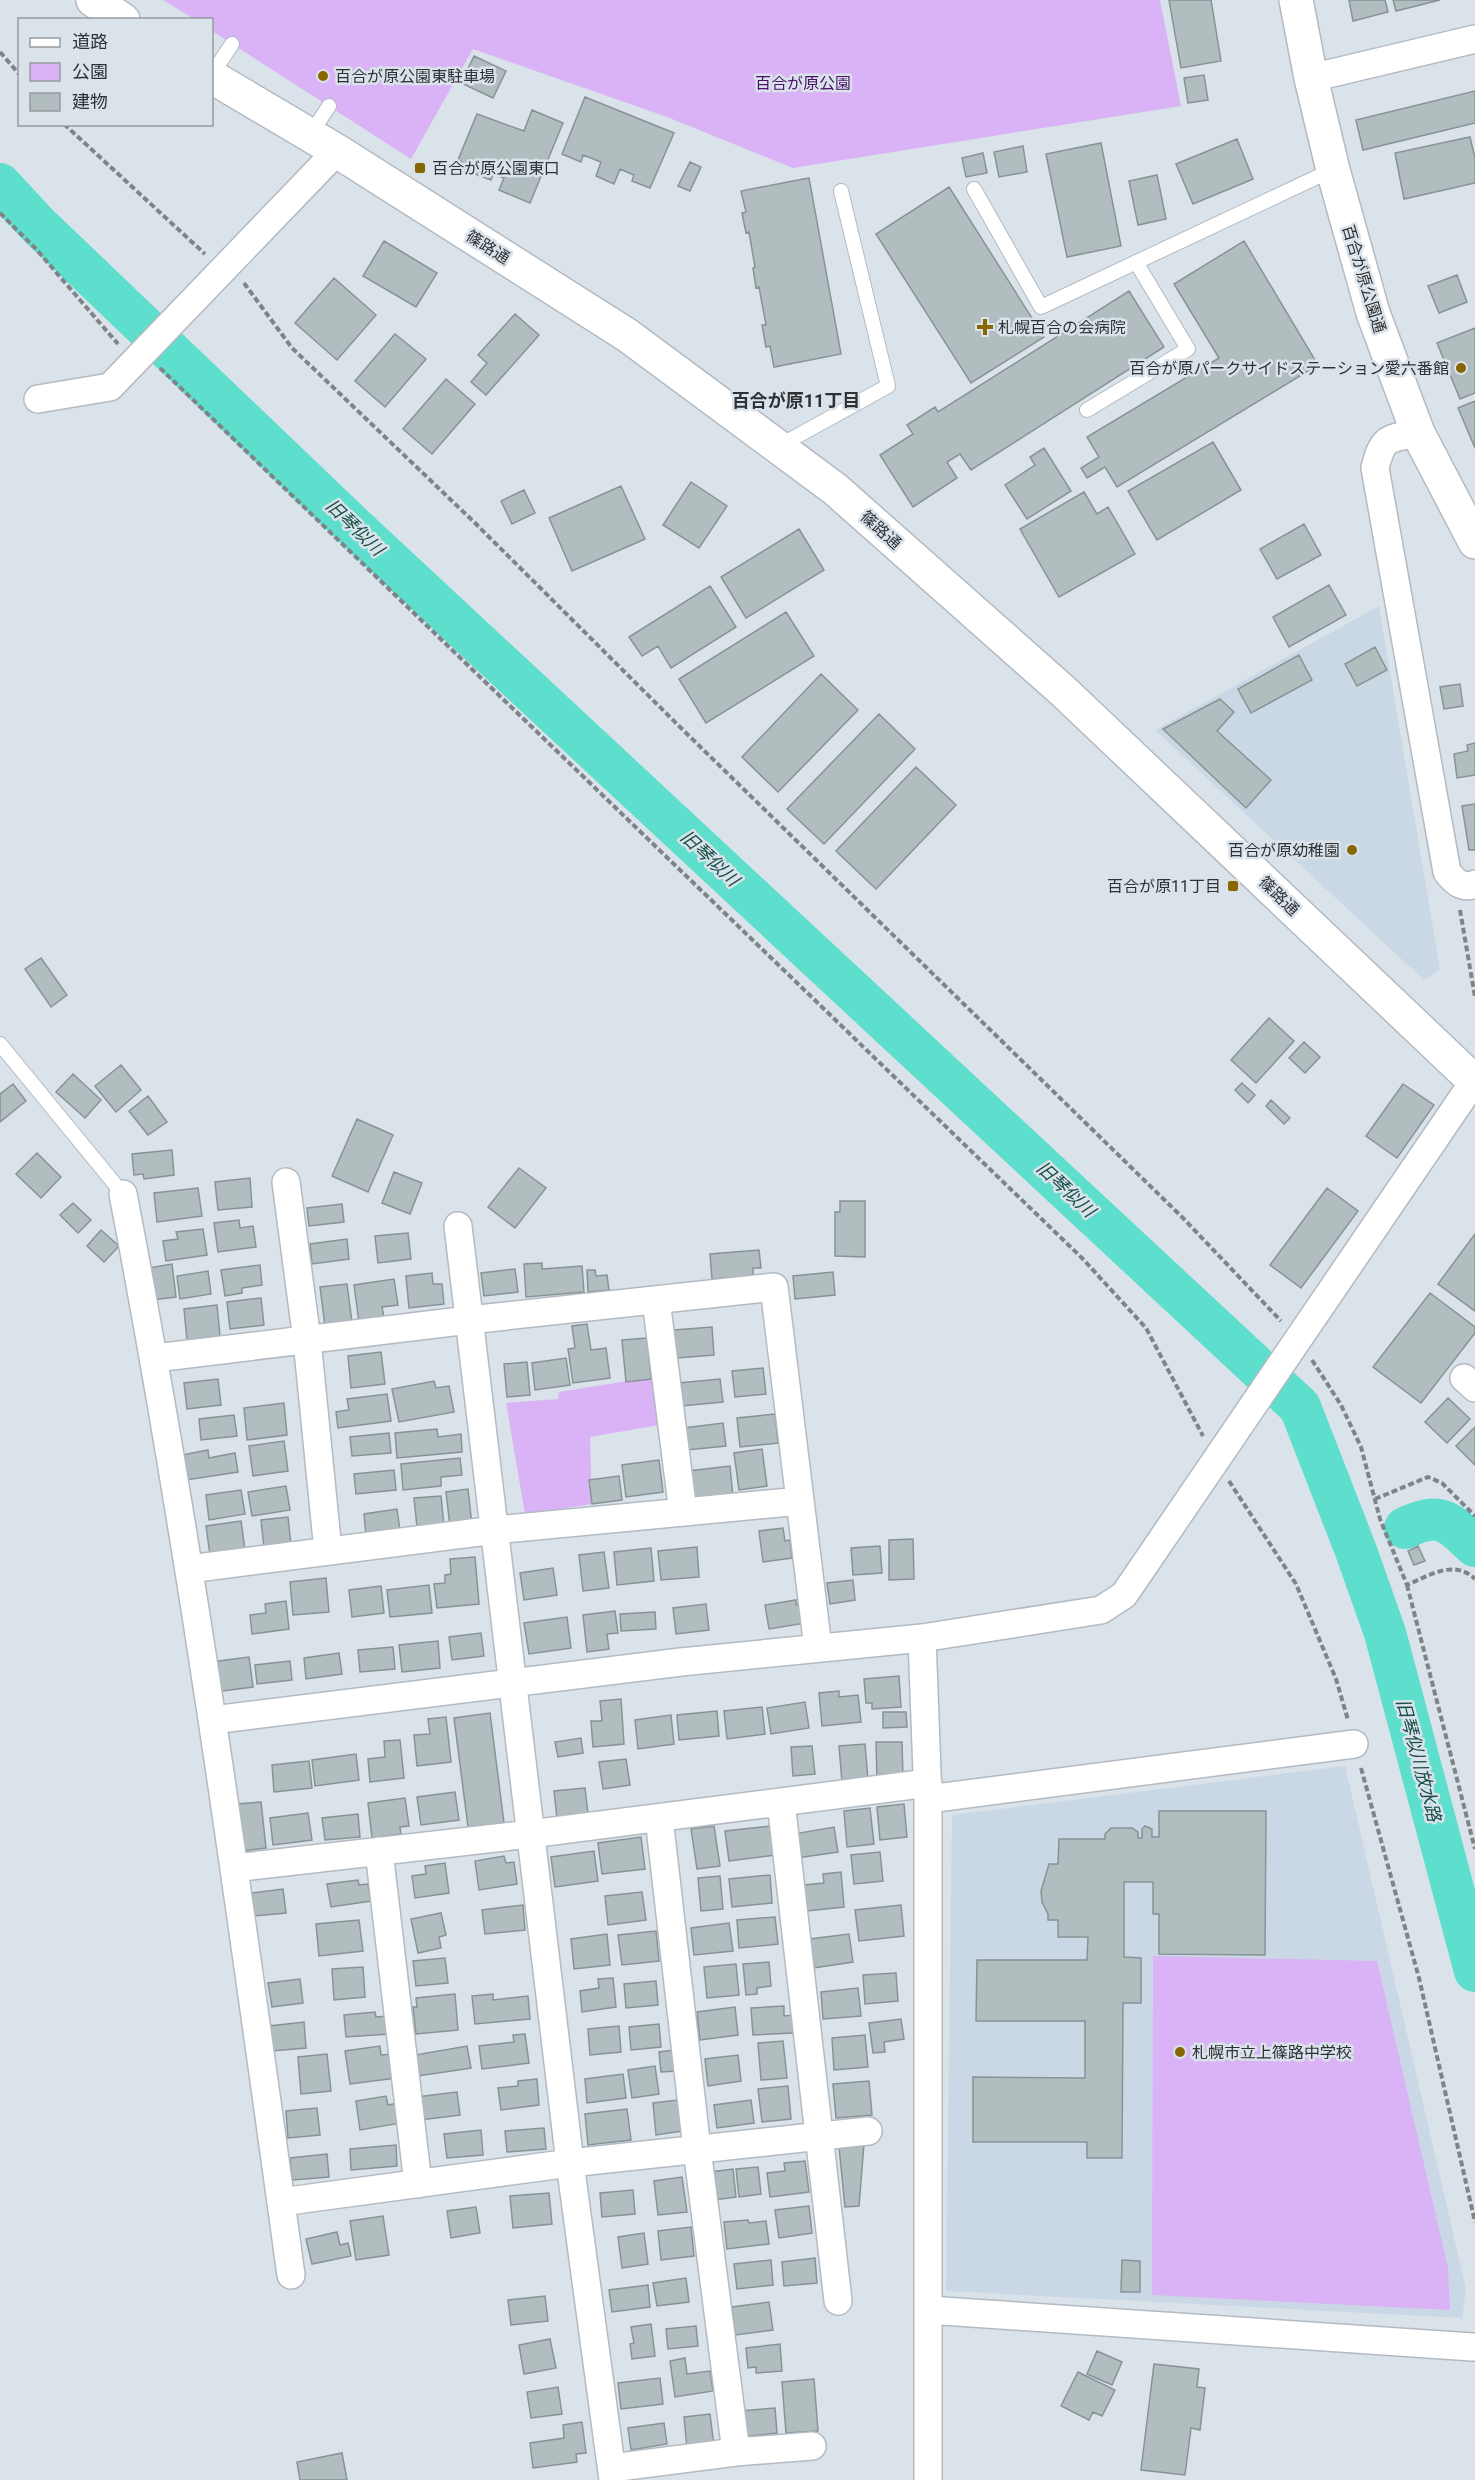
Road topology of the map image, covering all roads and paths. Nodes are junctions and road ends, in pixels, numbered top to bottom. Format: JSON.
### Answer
{"nodes":[{"id":1,"x":93,"y":0,"type":"edge"},
{"id":2,"x":1296,"y":0,"type":"edge"},
{"id":3,"x":120,"y":18,"type":"edge"},
{"id":4,"x":1475,"y":39,"type":"edge"},
{"id":5,"x":232,"y":44,"type":"dead end"},
{"id":6,"x":0,"y":52,"type":"edge"},
{"id":7,"x":18,"y":73,"type":"edge"},
{"id":8,"x":213,"y":73,"type":"edge"},
{"id":9,"x":213,"y":76,"type":"edge"},
{"id":10,"x":1311,"y":78,"type":"junction"},
{"id":11,"x":329,"y":106,"type":"dead end"},
{"id":12,"x":65,"y":126,"type":"edge"},
{"id":13,"x":323,"y":143,"type":"junction"},
{"id":14,"x":1333,"y":170,"type":"junction"},
{"id":15,"x":974,"y":189,"type":"dead end"},
{"id":16,"x":841,"y":191,"type":"dead end"},
{"id":17,"x":0,"y":213,"type":"edge"},
{"id":18,"x":1136,"y":262,"type":"junction"},
{"id":19,"x":219,"y":274,"type":"junction"},
{"id":20,"x":142,"y":354,"type":"junction"},
{"id":21,"x":38,"y":399,"type":"dead end"},
{"id":22,"x":1087,"y":410,"type":"dead end"},
{"id":23,"x":1418,"y":433,"type":"junction"},
{"id":24,"x":779,"y":446,"type":"junction"},
{"id":25,"x":1475,"y":543,"type":"edge"},
{"id":26,"x":1465,"y":883,"type":"edge"},
{"id":27,"x":1475,"y":997,"type":"edge"},
{"id":28,"x":0,"y":1044,"type":"edge"},
{"id":29,"x":1475,"y":1081,"type":"edge"},
{"id":30,"x":286,"y":1182,"type":"dead end"},
{"id":31,"x":123,"y":1194,"type":"joint"},
{"id":32,"x":458,"y":1226,"type":"dead end"},
{"id":33,"x":656,"y":1300,"type":"junction"},
{"id":34,"x":469,"y":1320,"type":"junction"},
{"id":35,"x":1285,"y":1326,"type":"dead end"},
{"id":36,"x":307,"y":1340,"type":"junction"},
{"id":37,"x":1298,"y":1355,"type":"junction"},
{"id":38,"x":155,"y":1358,"type":"junction"},
{"id":39,"x":1216,"y":1444,"type":"junction"},
{"id":40,"x":1226,"y":1475,"type":"dead end"},
{"id":41,"x":1375,"y":1499,"type":"junction"},
{"id":42,"x":800,"y":1501,"type":"junction"},
{"id":43,"x":683,"y":1512,"type":"junction"},
{"id":44,"x":1475,"y":1516,"type":"edge"},
{"id":45,"x":495,"y":1530,"type":"junction"},
{"id":46,"x":328,"y":1551,"type":"junction"},
{"id":47,"x":189,"y":1569,"type":"junction"},
{"id":48,"x":1475,"y":1579,"type":"edge"},
{"id":49,"x":1407,"y":1585,"type":"junction"},
{"id":50,"x":922,"y":1638,"type":"junction"},
{"id":51,"x":818,"y":1648,"type":"junction"},
{"id":52,"x":512,"y":1683,"type":"junction"},
{"id":53,"x":213,"y":1720,"type":"junction"},
{"id":54,"x":1354,"y":1744,"type":"junction"},
{"id":55,"x":928,"y":1791,"type":"junction"},
{"id":56,"x":781,"y":1802,"type":"junction"},
{"id":57,"x":658,"y":1818,"type":"junction"},
{"id":58,"x":530,"y":1834,"type":"junction"},
{"id":59,"x":1475,"y":1849,"type":"edge"},
{"id":60,"x":379,"y":1851,"type":"junction"},
{"id":61,"x":234,"y":1868,"type":"junction"},
{"id":62,"x":868,"y":2131,"type":"dead end"},
{"id":63,"x":819,"y":2136,"type":"junction"},
{"id":64,"x":697,"y":2149,"type":"junction"},
{"id":65,"x":570,"y":2163,"type":"junction"},
{"id":66,"x":418,"y":2184,"type":"junction"},
{"id":67,"x":281,"y":2202,"type":"junction"},
{"id":68,"x":1475,"y":2222,"type":"edge"},
{"id":69,"x":291,"y":2275,"type":"dead end"},
{"id":70,"x":838,"y":2301,"type":"dead end"},
{"id":71,"x":928,"y":2310,"type":"junction"},
{"id":72,"x":1472,"y":2347,"type":"dead end"},
{"id":73,"x":812,"y":2446,"type":"dead end"},
{"id":74,"x":736,"y":2452,"type":"junction"},
{"id":75,"x":612,"y":2474,"type":"edge"},
{"id":76,"x":928,"y":2480,"type":"edge"}],
"edges":[{"from":1,"to":3,"type":"street"},
{"from":2,"to":10,"type":"street","name":"百合が原公園通"},
{"from":4,"to":10,"type":"street"},
{"from":5,"to":8,"type":"lane"},
{"from":6,"to":7,"type":"path"},
{"from":9,"to":13,"type":"street","name":"篠路通"},
{"from":10,"to":14,"type":"street","name":"百合が原公園通"},
{"from":11,"to":13,"type":"lane"},
{"from":12,"to":19,"type":"path"},
{"from":13,"to":19,"type":"street"},
{"from":13,"to":24,"type":"street","name":"篠路通"},
{"from":14,"to":18,"type":"lane"},
{"from":14,"to":23,"type":"street","name":"百合が原公園通"},
{"from":15,"to":18,"type":"lane"},
{"from":16,"to":24,"type":"lane"},
{"from":17,"to":20,"type":"path"},
{"from":18,"to":22,"type":"lane"},
{"from":19,"to":20,"type":"street"},
{"from":19,"to":35,"type":"path"},
{"from":20,"to":21,"type":"street"},
{"from":20,"to":39,"type":"path"},
{"from":23,"to":25,"type":"street","name":"百合が原公園通"},
{"from":23,"to":26,"type":"street"},
{"from":24,"to":29,"type":"street","name":"篠路通"},
{"from":26,"to":27,"type":"path"},
{"from":28,"to":31,"type":"lane"},
{"from":29,"to":37,"type":"street"},
{"from":30,"to":36,"type":"street"},
{"from":31,"to":38,"type":"street"},
{"from":32,"to":34,"type":"street"},
{"from":33,"to":34,"type":"street"},
{"from":33,"to":42,"type":"street"},
{"from":33,"to":43,"type":"street"},
{"from":34,"to":36,"type":"street"},
{"from":34,"to":45,"type":"street"},
{"from":36,"to":38,"type":"street"},
{"from":36,"to":46,"type":"street"},
{"from":37,"to":39,"type":"street"},
{"from":37,"to":41,"type":"path"},
{"from":38,"to":47,"type":"street"},
{"from":39,"to":50,"type":"street"},
{"from":40,"to":54,"type":"path"},
{"from":41,"to":44,"type":"path"},
{"from":41,"to":49,"type":"path"},
{"from":42,"to":43,"type":"street"},
{"from":42,"to":51,"type":"street"},
{"from":43,"to":45,"type":"street"},
{"from":45,"to":46,"type":"street"},
{"from":45,"to":52,"type":"street"},
{"from":46,"to":47,"type":"street"},
{"from":47,"to":53,"type":"street"},
{"from":48,"to":49,"type":"path"},
{"from":49,"to":59,"type":"path"},
{"from":50,"to":51,"type":"street"},
{"from":50,"to":55,"type":"street"},
{"from":51,"to":52,"type":"street"},
{"from":52,"to":53,"type":"street"},
{"from":52,"to":58,"type":"street"},
{"from":53,"to":61,"type":"street"},
{"from":54,"to":55,"type":"street"},
{"from":54,"to":68,"type":"path"},
{"from":55,"to":56,"type":"street"},
{"from":55,"to":71,"type":"street"},
{"from":56,"to":57,"type":"street"},
{"from":56,"to":63,"type":"street"},
{"from":57,"to":58,"type":"street"},
{"from":57,"to":64,"type":"street"},
{"from":58,"to":60,"type":"street"},
{"from":58,"to":65,"type":"street"},
{"from":60,"to":61,"type":"street"},
{"from":60,"to":66,"type":"street"},
{"from":61,"to":67,"type":"street"},
{"from":62,"to":63,"type":"street"},
{"from":63,"to":64,"type":"street"},
{"from":63,"to":70,"type":"street"},
{"from":64,"to":65,"type":"street"},
{"from":64,"to":74,"type":"street"},
{"from":65,"to":66,"type":"street"},
{"from":65,"to":75,"type":"street"},
{"from":66,"to":67,"type":"street"},
{"from":67,"to":69,"type":"street"},
{"from":71,"to":72,"type":"street"},
{"from":71,"to":76,"type":"street"},
{"from":73,"to":74,"type":"street"},
{"from":74,"to":75,"type":"street"}]}
